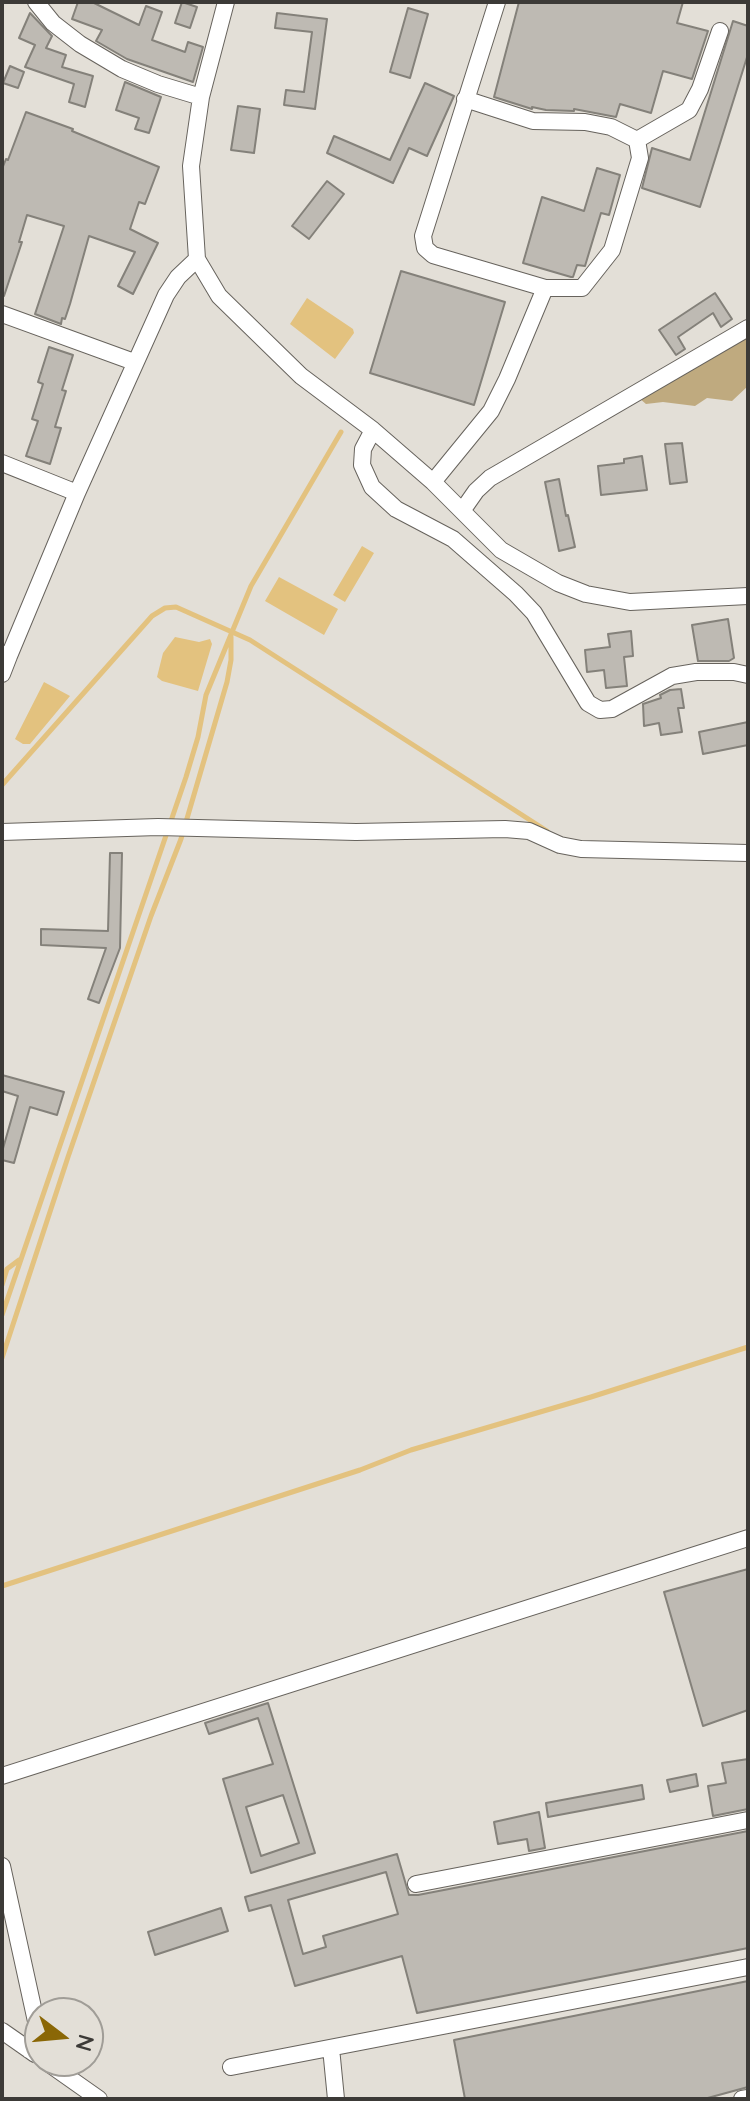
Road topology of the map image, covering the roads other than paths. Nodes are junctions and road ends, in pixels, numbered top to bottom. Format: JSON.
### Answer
{"nodes":[{"id":1,"x":36,"y":2,"type":"edge"},
{"id":2,"x":225,"y":2,"type":"edge"},
{"id":3,"x":497,"y":2,"type":"edge"},
{"id":4,"x":720,"y":31,"type":"dead end"},
{"id":5,"x":201,"y":97,"type":"junction"},
{"id":6,"x":465,"y":99,"type":"junction"},
{"id":7,"x":637,"y":140,"type":"junction"},
{"id":8,"x":197,"y":259,"type":"junction"},
{"id":9,"x":545,"y":288,"type":"junction"},
{"id":10,"x":2,"y":314,"type":"edge"},
{"id":11,"x":748,"y":328,"type":"edge"},
{"id":12,"x":134,"y":362,"type":"junction"},
{"id":13,"x":373,"y":430,"type":"junction"},
{"id":14,"x":2,"y":463,"type":"edge"},
{"id":15,"x":433,"y":482,"type":"junction"},
{"id":16,"x":77,"y":493,"type":"junction"},
{"id":17,"x":462,"y":511,"type":"junction"},
{"id":18,"x":748,"y":596,"type":"edge"},
{"id":19,"x":5,"y":655,"type":"edge"},
{"id":20,"x":2,"y":674,"type":"edge"},
{"id":21,"x":748,"y":675,"type":"edge"},
{"id":22,"x":2,"y":832,"type":"edge"},
{"id":23,"x":748,"y":853,"type":"edge"},
{"id":24,"x":748,"y":1538,"type":"edge"},
{"id":25,"x":2,"y":1776,"type":"edge"},
{"id":26,"x":748,"y":1820,"type":"edge"},
{"id":27,"x":2,"y":1866,"type":"edge"},
{"id":28,"x":416,"y":1884,"type":"dead end"},
{"id":29,"x":748,"y":1967,"type":"edge"},
{"id":30,"x":31,"y":1997,"type":"edge"},
{"id":31,"x":2,"y":2031,"type":"edge"},
{"id":32,"x":24,"y":2046,"type":"edge"},
{"id":33,"x":331,"y":2048,"type":"junction"},
{"id":34,"x":231,"y":2067,"type":"dead end"},
{"id":35,"x":65,"y":2077,"type":"edge"},
{"id":36,"x":91,"y":2097,"type":"edge"},
{"id":37,"x":336,"y":2099,"type":"edge"}],
"edges":[{"from":1,"to":5,"type":"street"},
{"from":2,"to":5,"type":"street"},
{"from":3,"to":6,"type":"street"},
{"from":4,"to":7,"type":"street"},
{"from":5,"to":8,"type":"street"},
{"from":6,"to":7,"type":"street"},
{"from":6,"to":9,"type":"street"},
{"from":7,"to":9,"type":"street"},
{"from":8,"to":12,"type":"street"},
{"from":8,"to":13,"type":"street"},
{"from":9,"to":15,"type":"street"},
{"from":10,"to":12,"type":"street"},
{"from":11,"to":17,"type":"street"},
{"from":12,"to":16,"type":"street"},
{"from":13,"to":15,"type":"street"},
{"from":13,"to":21,"type":"street"},
{"from":14,"to":16,"type":"street"},
{"from":15,"to":17,"type":"street"},
{"from":16,"to":19,"type":"street"},
{"from":17,"to":18,"type":"street"},
{"from":19,"to":20,"type":"street"},
{"from":22,"to":23,"type":"street"},
{"from":24,"to":25,"type":"street"},
{"from":26,"to":28,"type":"street"},
{"from":27,"to":30,"type":"street"},
{"from":29,"to":33,"type":"street"},
{"from":31,"to":32,"type":"street"},
{"from":33,"to":34,"type":"street"},
{"from":33,"to":37,"type":"street"},
{"from":35,"to":36,"type":"street"}]}
